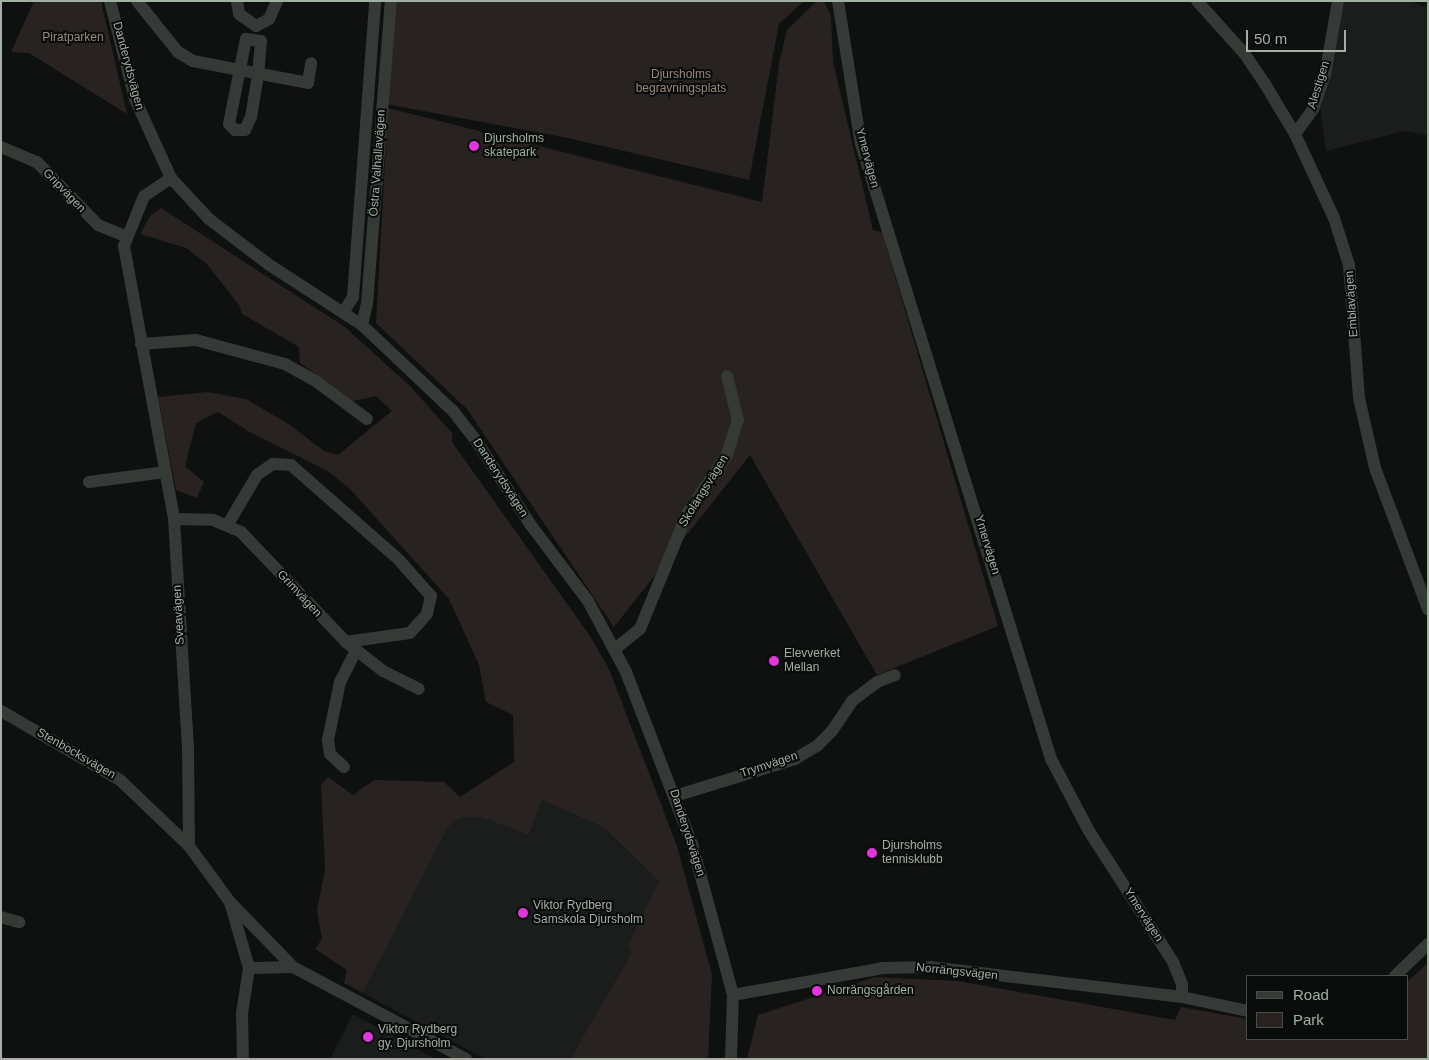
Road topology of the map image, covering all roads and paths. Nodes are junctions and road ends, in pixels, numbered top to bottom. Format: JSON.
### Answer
{"nodes":[{"id":1,"x":110,"y":1,"type":"edge"},
{"id":2,"x":137,"y":1,"type":"edge"},
{"id":3,"x":237,"y":1,"type":"edge"},
{"id":4,"x":277,"y":1,"type":"edge"},
{"id":5,"x":375,"y":1,"type":"edge"},
{"id":6,"x":390,"y":1,"type":"edge"},
{"id":7,"x":838,"y":1,"type":"edge"},
{"id":8,"x":1197,"y":1,"type":"edge"},
{"id":9,"x":1338,"y":1,"type":"edge"},
{"id":10,"x":311,"y":63,"type":"dead end"},
{"id":11,"x":238,"y":70,"type":"junction"},
{"id":12,"x":258,"y":75,"type":"junction"},
{"id":13,"x":1295,"y":134,"type":"junction"},
{"id":14,"x":1,"y":147,"type":"edge"},
{"id":15,"x":171,"y":178,"type":"junction"},
{"id":16,"x":127,"y":238,"type":"junction"},
{"id":17,"x":344,"y":311,"type":"junction"},
{"id":18,"x":362,"y":324,"type":"junction"},
{"id":19,"x":141,"y":344,"type":"junction"},
{"id":20,"x":727,"y":376,"type":"dead end"},
{"id":21,"x":367,"y":419,"type":"dead end"},
{"id":22,"x":165,"y":472,"type":"junction"},
{"id":23,"x":89,"y":482,"type":"dead end"},
{"id":24,"x":174,"y":519,"type":"junction"},
{"id":25,"x":228,"y":524,"type":"junction"},
{"id":26,"x":1428,"y":609,"type":"edge"},
{"id":27,"x":351,"y":646,"type":"junction"},
{"id":28,"x":615,"y":649,"type":"junction"},
{"id":29,"x":895,"y":676,"type":"dead end"},
{"id":30,"x":419,"y":689,"type":"dead end"},
{"id":31,"x":1,"y":711,"type":"edge"},
{"id":32,"x":344,"y":767,"type":"dead end"},
{"id":33,"x":675,"y":796,"type":"junction"},
{"id":34,"x":189,"y":846,"type":"junction"},
{"id":35,"x":230,"y":902,"type":"junction"},
{"id":36,"x":1,"y":917,"type":"edge"},
{"id":37,"x":19,"y":922,"type":"dead end"},
{"id":38,"x":1428,"y":944,"type":"edge"},
{"id":39,"x":293,"y":967,"type":"junction"},
{"id":40,"x":249,"y":968,"type":"junction"},
{"id":41,"x":1396,"y":975,"type":"edge"},
{"id":42,"x":733,"y":995,"type":"junction"},
{"id":43,"x":1182,"y":997,"type":"junction"},
{"id":44,"x":1246,"y":1011,"type":"edge"},
{"id":45,"x":243,"y":1059,"type":"edge"},
{"id":46,"x":466,"y":1059,"type":"edge"},
{"id":47,"x":731,"y":1059,"type":"edge"}],
"edges":[{"from":1,"to":15,"type":"street","name":"Danderydsvägen"},
{"from":2,"to":11,"type":"street"},
{"from":3,"to":4,"type":"street"},
{"from":5,"to":17,"type":"street","name":"Östra Valhallavägen"},
{"from":6,"to":18,"type":"street","name":"Östra Valhallavägen"},
{"from":7,"to":43,"type":"street","name":"Ymervägen"},
{"from":8,"to":13,"type":"street","name":"Emblavägen"},
{"from":9,"to":13,"type":"street","name":"Alestigen"},
{"from":10,"to":12,"type":"street"},
{"from":11,"to":12,"type":"street"},
{"from":11,"to":12,"type":"street"},
{"from":11,"to":12,"type":"street"},
{"from":13,"to":26,"type":"street","name":"Emblavägen"},
{"from":14,"to":16,"type":"street","name":"Gripvägen"},
{"from":15,"to":16,"type":"street","name":"Sveavägen"},
{"from":15,"to":17,"type":"street","name":"Danderydsvägen"},
{"from":16,"to":19,"type":"street","name":"Sveavägen"},
{"from":17,"to":18,"type":"street","name":"Danderydsvägen"},
{"from":18,"to":28,"type":"street","name":"Danderydsvägen"},
{"from":19,"to":21,"type":"street"},
{"from":19,"to":22,"type":"street","name":"Sveavägen"},
{"from":20,"to":28,"type":"street","name":"Skolängsvägen"},
{"from":22,"to":23,"type":"street"},
{"from":22,"to":24,"type":"street","name":"Sveavägen"},
{"from":24,"to":25,"type":"street","name":"Grimvägen"},
{"from":24,"to":34,"type":"street","name":"Sveavägen"},
{"from":25,"to":27,"type":"street","name":"Grimvägen"},
{"from":25,"to":27,"type":"street"},
{"from":27,"to":30,"type":"street","name":"Grimvägen"},
{"from":27,"to":32,"type":"street"},
{"from":28,"to":33,"type":"street","name":"Danderydsvägen"},
{"from":29,"to":33,"type":"street","name":"Trymvägen"},
{"from":31,"to":34,"type":"street","name":"Stenbocksvägen"},
{"from":33,"to":42,"type":"street","name":"Danderydsvägen"},
{"from":34,"to":35,"type":"street"},
{"from":35,"to":39,"type":"street"},
{"from":35,"to":40,"type":"street"},
{"from":36,"to":37,"type":"street"},
{"from":38,"to":41,"type":"street"},
{"from":39,"to":40,"type":"street"},
{"from":39,"to":46,"type":"street"},
{"from":40,"to":45,"type":"street"},
{"from":42,"to":43,"type":"street","name":"Norrängsvägen"},
{"from":42,"to":47,"type":"street","name":"Danderydsvägen"},
{"from":43,"to":44,"type":"street"}]}
